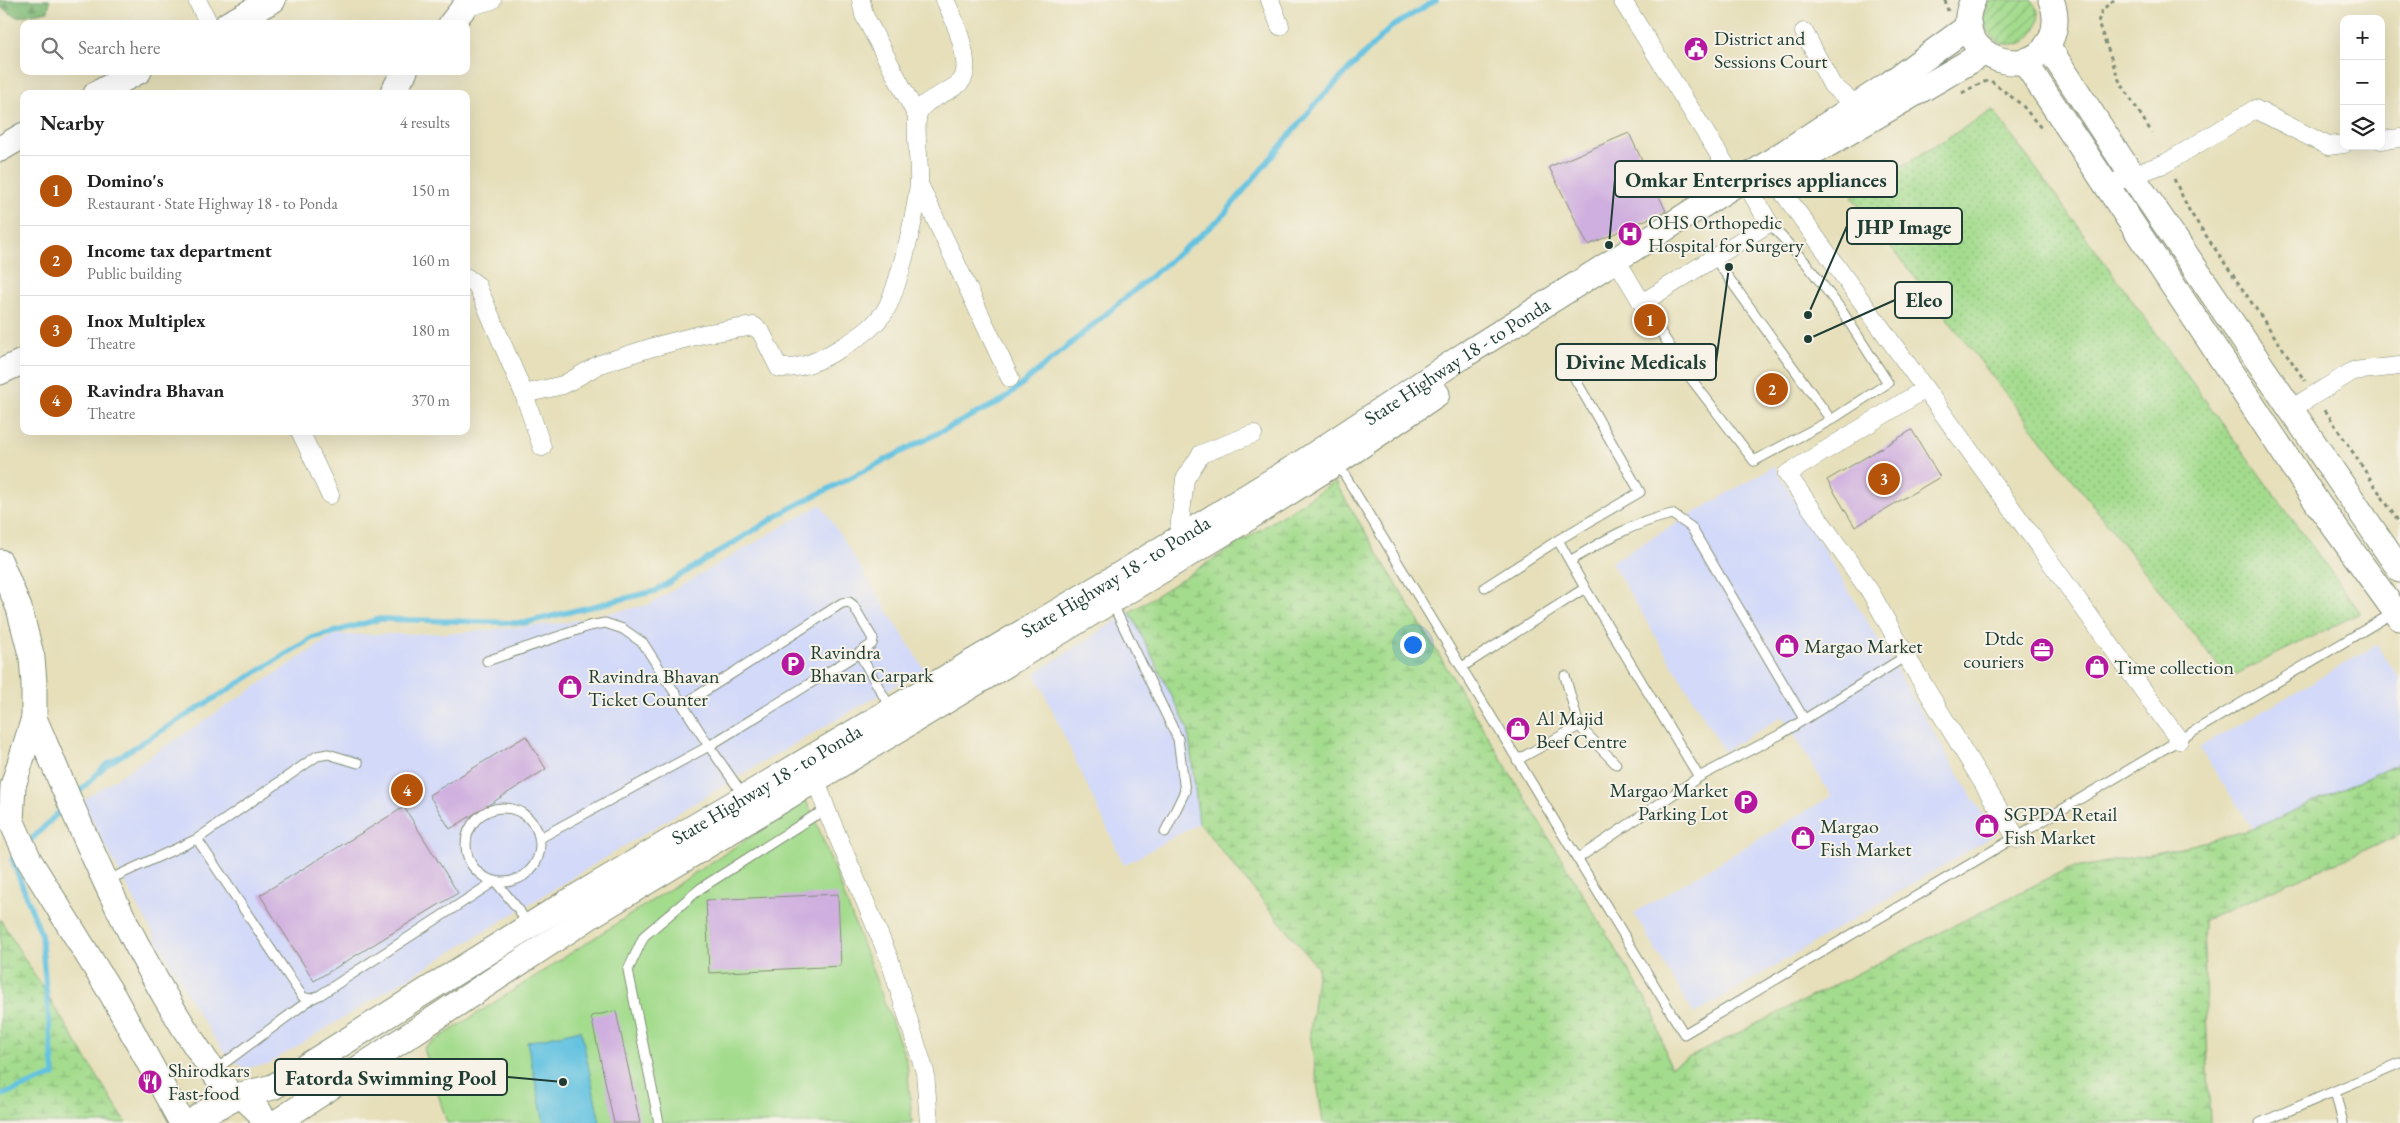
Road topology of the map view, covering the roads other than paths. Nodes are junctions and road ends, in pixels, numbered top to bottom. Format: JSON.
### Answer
{"nodes":[{"id":1,"x":197,"y":0,"type":"edge"},
{"id":2,"x":273,"y":0,"type":"edge"},
{"id":3,"x":492,"y":0,"type":"edge"},
{"id":4,"x":861,"y":0,"type":"edge"},
{"id":5,"x":946,"y":0,"type":"edge"},
{"id":6,"x":1270,"y":0,"type":"edge"},
{"id":7,"x":1622,"y":0,"type":"edge"},
{"id":8,"x":1973,"y":0,"type":"edge"},
{"id":9,"x":2058,"y":5,"type":"edge"},
{"id":10,"x":462,"y":11,"type":"edge"},
{"id":11,"x":207,"y":20,"type":"edge"},
{"id":12,"x":236,"y":20,"type":"edge"},
{"id":13,"x":1280,"y":26,"type":"dead end"},
{"id":14,"x":1969,"y":26,"type":"junction"},
{"id":15,"x":1804,"y":32,"type":"dead end"},
{"id":16,"x":2047,"y":45,"type":"junction"},
{"id":17,"x":1984,"y":53,"type":"junction"},
{"id":18,"x":2024,"y":61,"type":"junction"},
{"id":19,"x":132,"y":75,"type":"edge"},
{"id":20,"x":403,"y":75,"type":"edge"},
{"id":21,"x":103,"y":90,"type":"edge"},
{"id":22,"x":394,"y":90,"type":"edge"},
{"id":23,"x":1856,"y":105,"type":"junction"},
{"id":24,"x":917,"y":116,"type":"junction"},
{"id":25,"x":20,"y":137,"type":"edge"},
{"id":26,"x":2400,"y":138,"type":"edge"},
{"id":27,"x":2385,"y":140,"type":"edge"},
{"id":28,"x":2340,"y":144,"type":"edge"},
{"id":29,"x":0,"y":149,"type":"edge"},
{"id":30,"x":1769,"y":172,"type":"junction"},
{"id":31,"x":2131,"y":174,"type":"junction"},
{"id":32,"x":919,"y":184,"type":"junction"},
{"id":33,"x":2107,"y":185,"type":"junction"},
{"id":34,"x":1744,"y":187,"type":"junction"},
{"id":35,"x":1769,"y":223,"type":"junction"},
{"id":36,"x":1715,"y":259,"type":"junction"},
{"id":37,"x":1623,"y":271,"type":"junction"},
{"id":38,"x":470,"y":280,"type":"edge"},
{"id":39,"x":1642,"y":303,"type":"junction"},
{"id":40,"x":20,"y":363,"type":"edge"},
{"id":41,"x":2400,"y":366,"type":"edge"},
{"id":42,"x":1570,"y":370,"type":"dead end"},
{"id":43,"x":0,"y":372,"type":"edge"},
{"id":44,"x":1010,"y":378,"type":"dead end"},
{"id":45,"x":1925,"y":389,"type":"junction"},
{"id":46,"x":524,"y":394,"type":"junction"},
{"id":47,"x":2291,"y":409,"type":"junction"},
{"id":48,"x":1831,"y":420,"type":"junction"},
{"id":49,"x":1253,"y":434,"type":"dead end"},
{"id":50,"x":302,"y":435,"type":"edge"},
{"id":51,"x":542,"y":447,"type":"dead end"},
{"id":52,"x":1332,"y":454,"type":"junction"},
{"id":53,"x":330,"y":495,"type":"dead end"},
{"id":54,"x":1178,"y":539,"type":"junction"},
{"id":55,"x":1558,"y":540,"type":"junction"},
{"id":56,"x":1570,"y":561,"type":"junction"},
{"id":57,"x":0,"y":562,"type":"edge"},
{"id":58,"x":2400,"y":570,"type":"edge"},
{"id":59,"x":1485,"y":587,"type":"dead end"},
{"id":60,"x":1585,"y":588,"type":"junction"},
{"id":61,"x":1110,"y":600,"type":"junction"},
{"id":62,"x":2398,"y":615,"type":"edge"},
{"id":63,"x":860,"y":653,"type":"junction"},
{"id":64,"x":1906,"y":656,"type":"junction"},
{"id":65,"x":487,"y":661,"type":"dead end"},
{"id":66,"x":1462,"y":667,"type":"junction"},
{"id":67,"x":1564,"y":676,"type":"dead end"},
{"id":68,"x":683,"y":705,"type":"junction"},
{"id":69,"x":892,"y":709,"type":"junction"},
{"id":70,"x":34,"y":718,"type":"junction"},
{"id":71,"x":1804,"y":719,"type":"junction"},
{"id":72,"x":1579,"y":726,"type":"junction"},
{"id":73,"x":2179,"y":740,"type":"junction"},
{"id":74,"x":709,"y":746,"type":"junction"},
{"id":75,"x":1517,"y":760,"type":"junction"},
{"id":76,"x":358,"y":763,"type":"dead end"},
{"id":77,"x":1616,"y":764,"type":"dead end"},
{"id":78,"x":812,"y":768,"type":"junction"},
{"id":79,"x":1699,"y":776,"type":"junction"},
{"id":80,"x":744,"y":796,"type":"junction"},
{"id":81,"x":827,"y":811,"type":"junction"},
{"id":82,"x":10,"y":825,"type":"edge"},
{"id":83,"x":1165,"y":832,"type":"dead end"},
{"id":84,"x":198,"y":838,"type":"junction"},
{"id":85,"x":540,"y":838,"type":"junction"},
{"id":86,"x":2016,"y":839,"type":"junction"},
{"id":87,"x":1577,"y":858,"type":"junction"},
{"id":88,"x":106,"y":880,"type":"junction"},
{"id":89,"x":495,"y":881,"type":"junction"},
{"id":90,"x":528,"y":927,"type":"junction"},
{"id":91,"x":311,"y":999,"type":"junction"},
{"id":92,"x":2400,"y":1063,"type":"edge"},
{"id":93,"x":212,"y":1072,"type":"junction"},
{"id":94,"x":2335,"y":1091,"type":"junction"},
{"id":95,"x":237,"y":1097,"type":"junction"},
{"id":96,"x":182,"y":1123,"type":"edge"},
{"id":97,"x":191,"y":1123,"type":"edge"},
{"id":98,"x":263,"y":1123,"type":"edge"},
{"id":99,"x":276,"y":1123,"type":"edge"},
{"id":100,"x":659,"y":1123,"type":"edge"},
{"id":101,"x":929,"y":1123,"type":"edge"},
{"id":102,"x":2260,"y":1123,"type":"edge"},
{"id":103,"x":2343,"y":1123,"type":"edge"}],
"edges":[{"from":1,"to":11,"type":"street"},
{"from":2,"to":12,"type":"main road"},
{"from":3,"to":10,"type":"street"},
{"from":4,"to":24,"type":"street"},
{"from":5,"to":24,"type":"street"},
{"from":6,"to":13,"type":"street"},
{"from":7,"to":34,"type":"street"},
{"from":8,"to":14,"type":"main road"},
{"from":9,"to":16,"type":"main road"},
{"from":14,"to":17,"type":"main road"},
{"from":14,"to":23,"type":"main road","name":"State Highway 18 - to Ponda"},
{"from":15,"to":23,"type":"street"},
{"from":16,"to":18,"type":"main road"},
{"from":16,"to":31,"type":"main road"},
{"from":17,"to":18,"type":"main road"},
{"from":17,"to":30,"type":"main road","name":"State Highway 18 - to Ponda"},
{"from":18,"to":33,"type":"main road"},
{"from":19,"to":21,"type":"main road"},
{"from":20,"to":22,"type":"main road"},
{"from":23,"to":30,"type":"main road","name":"State Highway 18 - to Ponda"},
{"from":24,"to":32,"type":"street"},
{"from":25,"to":29,"type":"main road"},
{"from":26,"to":27,"type":"street"},
{"from":28,"to":31,"type":"street"},
{"from":30,"to":34,"type":"main road","name":"State Highway 18 - to Ponda"},
{"from":30,"to":45,"type":"street"},
{"from":31,"to":33,"type":"street"},
{"from":31,"to":47,"type":"main road"},
{"from":32,"to":44,"type":"street"},
{"from":32,"to":46,"type":"street"},
{"from":33,"to":62,"type":"main road"},
{"from":34,"to":35,"type":"street"},
{"from":34,"to":37,"type":"main road","name":"State Highway 18 - to Ponda"},
{"from":34,"to":52,"type":"main road","name":"State Highway 18 - to Ponda"},
{"from":35,"to":36,"type":"street"},
{"from":35,"to":48,"type":"lane"},
{"from":36,"to":39,"type":"street"},
{"from":36,"to":48,"type":"lane"},
{"from":37,"to":39,"type":"street"},
{"from":37,"to":52,"type":"main road","name":"State Highway 18 - to Ponda"},
{"from":38,"to":46,"type":"street"},
{"from":39,"to":48,"type":"lane"},
{"from":40,"to":43,"type":"main road"},
{"from":41,"to":47,"type":"street"},
{"from":42,"to":55,"type":"lane"},
{"from":45,"to":64,"type":"street"},
{"from":45,"to":73,"type":"street"},
{"from":46,"to":51,"type":"street"},
{"from":47,"to":58,"type":"main road"},
{"from":49,"to":54,"type":"street"},
{"from":50,"to":53,"type":"street"},
{"from":52,"to":54,"type":"main road","name":"State Highway 18 - to Ponda"},
{"from":52,"to":61,"type":"main road","name":"State Highway 18 - to Ponda"},
{"from":52,"to":66,"type":"lane"},
{"from":54,"to":69,"type":"main road","name":"State Highway 18 - to Ponda"},
{"from":55,"to":56,"type":"lane"},
{"from":55,"to":59,"type":"lane"},
{"from":56,"to":60,"type":"lane"},
{"from":56,"to":71,"type":"lane"},
{"from":57,"to":70,"type":"main road"},
{"from":60,"to":66,"type":"lane"},
{"from":60,"to":79,"type":"lane"},
{"from":61,"to":78,"type":"main road","name":"State Highway 18 - to Ponda"},
{"from":61,"to":83,"type":"lane"},
{"from":62,"to":73,"type":"lane"},
{"from":63,"to":68,"type":"lane"},
{"from":63,"to":69,"type":"lane"},
{"from":63,"to":74,"type":"lane"},
{"from":64,"to":71,"type":"lane"},
{"from":64,"to":86,"type":"street"},
{"from":65,"to":68,"type":"lane"},
{"from":66,"to":75,"type":"lane"},
{"from":67,"to":72,"type":"lane"},
{"from":68,"to":74,"type":"lane"},
{"from":69,"to":78,"type":"main road","name":"State Highway 18 - to Ponda"},
{"from":70,"to":82,"type":"main road"},
{"from":70,"to":88,"type":"main road"},
{"from":71,"to":79,"type":"lane"},
{"from":72,"to":75,"type":"lane"},
{"from":72,"to":77,"type":"lane"},
{"from":73,"to":86,"type":"lane"},
{"from":74,"to":80,"type":"lane"},
{"from":74,"to":85,"type":"lane"},
{"from":75,"to":87,"type":"lane"},
{"from":76,"to":84,"type":"lane"},
{"from":78,"to":80,"type":"main road","name":"State Highway 18 - to Ponda"},
{"from":78,"to":81,"type":"street"},
{"from":78,"to":99,"type":"main road","name":"State Highway 18 - to Ponda"},
{"from":79,"to":87,"type":"lane"},
{"from":80,"to":90,"type":"main road","name":"State Highway 18 - to Ponda"},
{"from":81,"to":100,"type":"lane"},
{"from":81,"to":101,"type":"street"},
{"from":82,"to":96,"type":"main road"},
{"from":84,"to":88,"type":"lane"},
{"from":84,"to":91,"type":"lane"},
{"from":85,"to":89,"type":"lane"},
{"from":85,"to":89,"type":"lane"},
{"from":86,"to":87,"type":"lane"},
{"from":88,"to":93,"type":"main road"},
{"from":89,"to":90,"type":"lane"},
{"from":89,"to":91,"type":"lane"},
{"from":90,"to":95,"type":"main road","name":"State Highway 18 - to Ponda"},
{"from":91,"to":93,"type":"lane"},
{"from":92,"to":94,"type":"lane"},
{"from":93,"to":95,"type":"main road"},
{"from":94,"to":102,"type":"lane"},
{"from":94,"to":103,"type":"lane"},
{"from":95,"to":97,"type":"main road","name":"State Highway 18 - to Ponda"},
{"from":95,"to":98,"type":"main road"}]}
